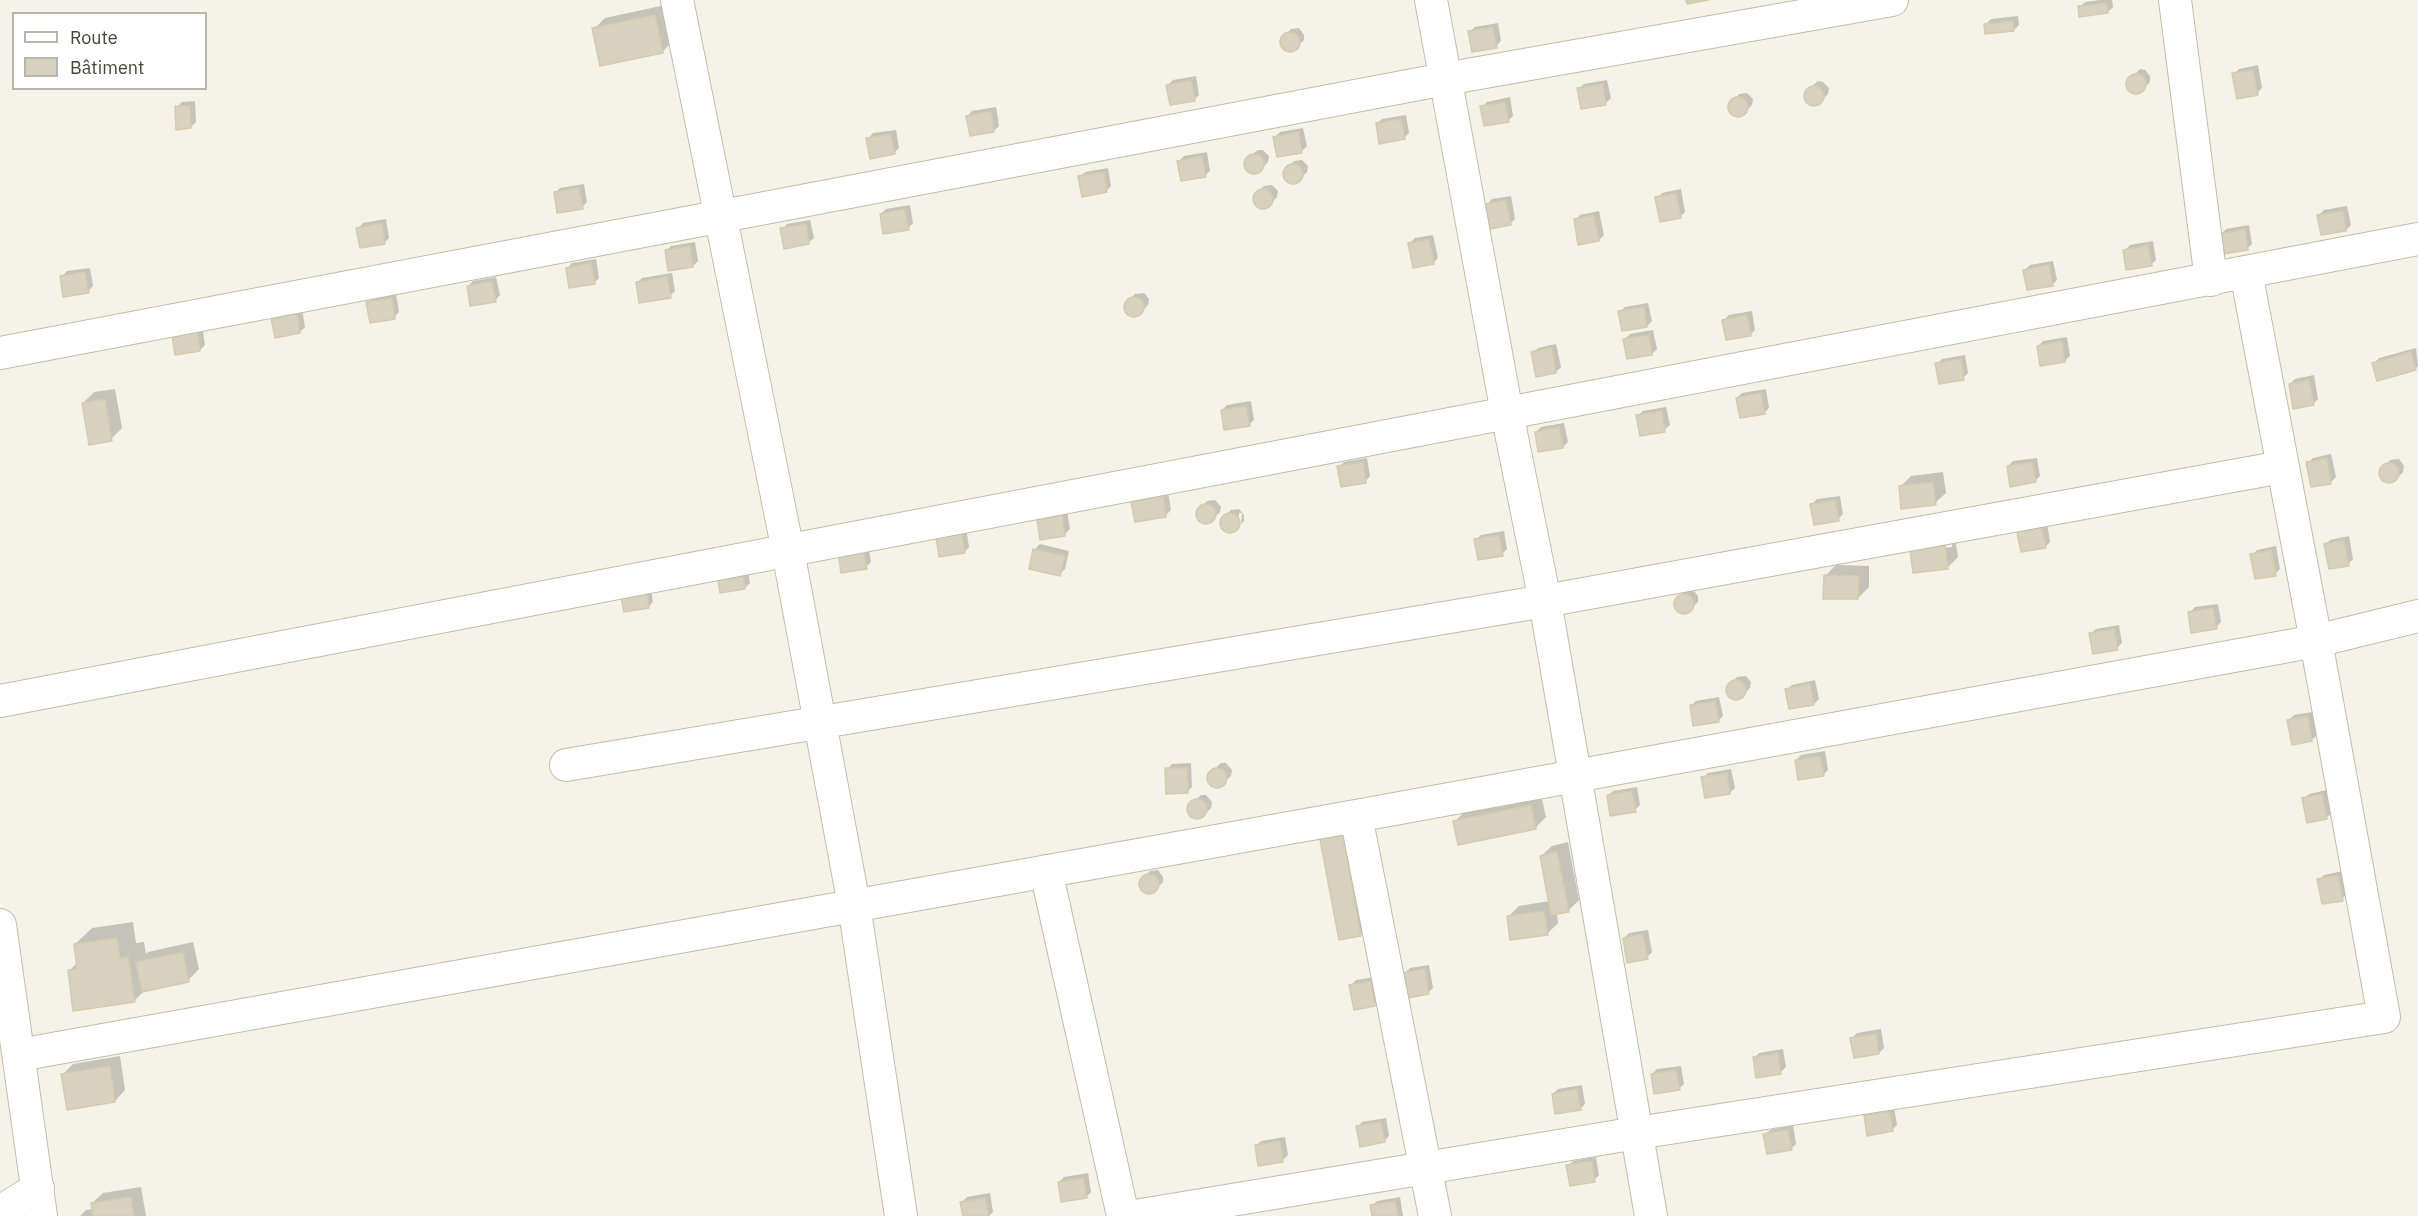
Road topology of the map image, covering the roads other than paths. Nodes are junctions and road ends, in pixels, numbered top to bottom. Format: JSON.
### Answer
{"nodes":[{"id":1,"x":677,"y":0,"type":"edge"},
{"id":2,"x":1431,"y":0,"type":"edge"},
{"id":3,"x":1892,"y":0,"type":"edge"},
{"id":4,"x":2175,"y":0,"type":"edge"},
{"id":5,"x":1445,"y":79,"type":"junction"},
{"id":6,"x":721,"y":216,"type":"junction"},
{"id":7,"x":2418,"y":239,"type":"edge"},
{"id":8,"x":2246,"y":272,"type":"junction"},
{"id":9,"x":2211,"y":280,"type":"junction"},
{"id":10,"x":0,"y":353,"type":"edge"},
{"id":11,"x":1507,"y":413,"type":"junction"},
{"id":12,"x":2282,"y":467,"type":"junction"},
{"id":13,"x":788,"y":550,"type":"junction"},
{"id":14,"x":1545,"y":601,"type":"junction"},
{"id":15,"x":2418,"y":616,"type":"edge"},
{"id":16,"x":2316,"y":642,"type":"junction"},
{"id":17,"x":0,"y":701,"type":"edge"},
{"id":18,"x":820,"y":722,"type":"junction"},
{"id":19,"x":566,"y":765,"type":"dead end"},
{"id":20,"x":1574,"y":777,"type":"junction"},
{"id":21,"x":1356,"y":816,"type":"junction"},
{"id":22,"x":1046,"y":871,"type":"junction"},
{"id":23,"x":855,"y":905,"type":"junction"},
{"id":24,"x":0,"y":925,"type":"edge"},
{"id":25,"x":19,"y":1055,"type":"junction"},
{"id":26,"x":1637,"y":1133,"type":"junction"},
{"id":27,"x":1425,"y":1168,"type":"junction"},
{"id":28,"x":39,"y":1202,"type":"edge"},
{"id":29,"x":0,"y":1212,"type":"edge"},
{"id":30,"x":901,"y":1216,"type":"edge"},
{"id":31,"x":1123,"y":1216,"type":"edge"},
{"id":32,"x":1135,"y":1216,"type":"edge"},
{"id":33,"x":1435,"y":1216,"type":"edge"},
{"id":34,"x":1651,"y":1216,"type":"edge"}],
"edges":[{"from":1,"to":6,"type":"street"},
{"from":2,"to":5,"type":"street"},
{"from":3,"to":5,"type":"street"},
{"from":4,"to":9,"type":"street"},
{"from":5,"to":6,"type":"street"},
{"from":5,"to":11,"type":"street"},
{"from":6,"to":10,"type":"street"},
{"from":6,"to":13,"type":"street"},
{"from":7,"to":8,"type":"street"},
{"from":8,"to":9,"type":"street"},
{"from":8,"to":12,"type":"street"},
{"from":9,"to":11,"type":"street"},
{"from":11,"to":13,"type":"street"},
{"from":11,"to":14,"type":"street"},
{"from":12,"to":14,"type":"street"},
{"from":12,"to":16,"type":"street"},
{"from":13,"to":17,"type":"street"},
{"from":13,"to":18,"type":"street"},
{"from":14,"to":18,"type":"street"},
{"from":14,"to":20,"type":"street"},
{"from":15,"to":16,"type":"street"},
{"from":16,"to":20,"type":"street"},
{"from":16,"to":26,"type":"street"},
{"from":18,"to":19,"type":"street"},
{"from":18,"to":23,"type":"street"},
{"from":20,"to":21,"type":"street"},
{"from":20,"to":26,"type":"street"},
{"from":21,"to":22,"type":"street"},
{"from":21,"to":27,"type":"street"},
{"from":22,"to":23,"type":"street"},
{"from":22,"to":31,"type":"street"},
{"from":23,"to":25,"type":"street"},
{"from":23,"to":30,"type":"street"},
{"from":24,"to":25,"type":"street"},
{"from":25,"to":28,"type":"street"},
{"from":26,"to":27,"type":"street"},
{"from":26,"to":34,"type":"street"},
{"from":27,"to":32,"type":"street"},
{"from":27,"to":33,"type":"street"},
{"from":28,"to":29,"type":"street"}]}
